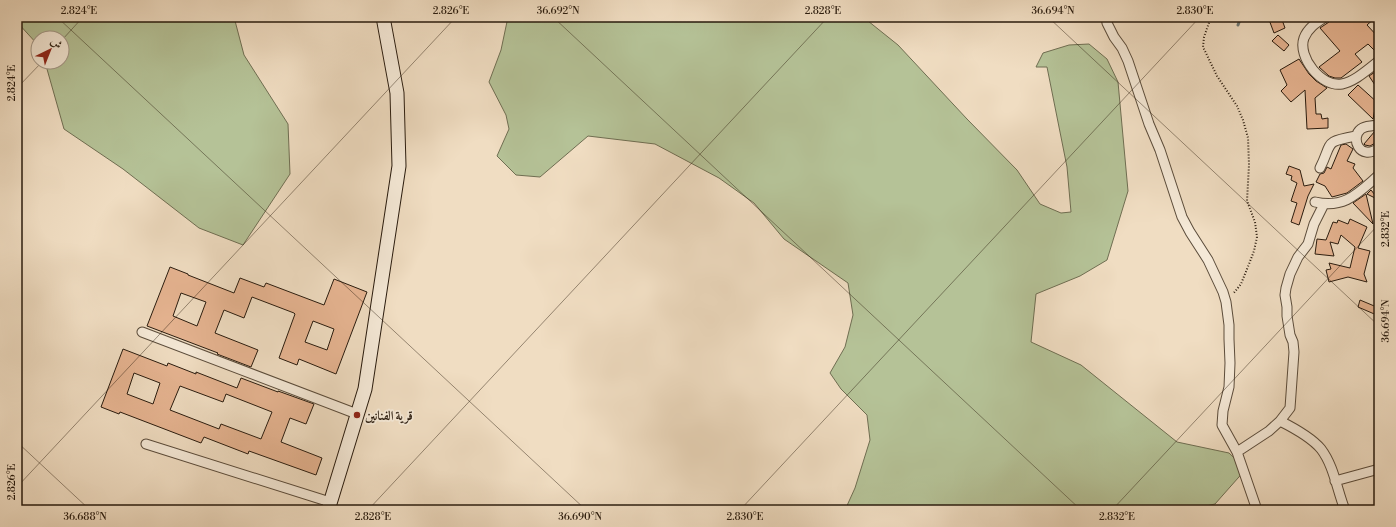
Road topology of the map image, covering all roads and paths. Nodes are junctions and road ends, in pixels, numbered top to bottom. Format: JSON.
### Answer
{"nodes":[{"id":1,"x":383,"y":17,"type":"edge"},
{"id":2,"x":1106,"y":17,"type":"edge"},
{"id":3,"x":1211,"y":17,"type":"edge"},
{"id":4,"x":1325,"y":17,"type":"edge"},
{"id":5,"x":1379,"y":61,"type":"edge"},
{"id":6,"x":1379,"y":124,"type":"edge"},
{"id":7,"x":1356,"y":136,"type":"junction"},
{"id":8,"x":1379,"y":148,"type":"edge"},
{"id":9,"x":1320,"y":168,"type":"dead end"},
{"id":10,"x":1379,"y":175,"type":"edge"},
{"id":11,"x":1226,"y":302,"type":"junction"},
{"id":12,"x":142,"y":332,"type":"dead end"},
{"id":13,"x":357,"y":414,"type":"junction"},
{"id":14,"x":1280,"y":421,"type":"junction"},
{"id":15,"x":146,"y":444,"type":"dead end"},
{"id":16,"x":1237,"y":452,"type":"junction"},
{"id":17,"x":1379,"y":469,"type":"edge"},
{"id":18,"x":1335,"y":481,"type":"junction"},
{"id":19,"x":329,"y":506,"type":"edge"},
{"id":20,"x":1257,"y":510,"type":"edge"},
{"id":21,"x":1345,"y":510,"type":"edge"}],
"edges":[{"from":1,"to":13,"type":"main road"},
{"from":2,"to":11,"type":"street"},
{"from":3,"to":11,"type":"path"},
{"from":4,"to":5,"type":"street"},
{"from":6,"to":7,"type":"street"},
{"from":7,"to":8,"type":"street"},
{"from":7,"to":9,"type":"street"},
{"from":10,"to":14,"type":"street"},
{"from":11,"to":16,"type":"street"},
{"from":12,"to":13,"type":"street"},
{"from":13,"to":19,"type":"main road"},
{"from":14,"to":16,"type":"street"},
{"from":14,"to":18,"type":"street"},
{"from":15,"to":19,"type":"street"},
{"from":16,"to":20,"type":"street"},
{"from":17,"to":18,"type":"street"},
{"from":18,"to":21,"type":"street"}]}
